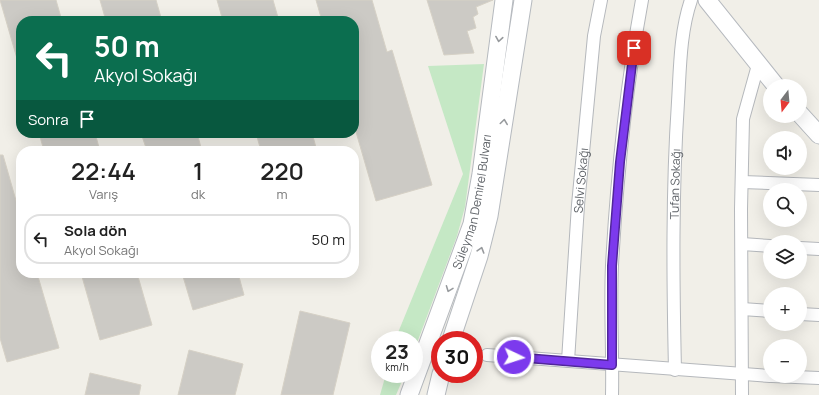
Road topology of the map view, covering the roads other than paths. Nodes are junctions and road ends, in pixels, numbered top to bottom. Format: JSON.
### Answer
{"nodes":[{"id":1,"x":504,"y":0,"type":"edge"},
{"id":2,"x":523,"y":0,"type":"edge"},
{"id":3,"x":601,"y":0,"type":"edge"},
{"id":4,"x":642,"y":0,"type":"edge"},
{"id":5,"x":691,"y":0,"type":"edge"},
{"id":6,"x":707,"y":0,"type":"edge"},
{"id":7,"x":758,"y":65,"type":"junction"},
{"id":8,"x":770,"y":79,"type":"edge"},
{"id":9,"x":807,"y":120,"type":"edge"},
{"id":10,"x":818,"y":129,"type":"edge"},
{"id":11,"x":742,"y":182,"type":"junction"},
{"id":12,"x":819,"y":185,"type":"edge"},
{"id":13,"x":742,"y":244,"type":"junction"},
{"id":14,"x":763,"y":246,"type":"edge"},
{"id":15,"x":807,"y":248,"type":"edge"},
{"id":16,"x":819,"y":249,"type":"edge"},
{"id":17,"x":742,"y":309,"type":"junction"},
{"id":18,"x":763,"y":310,"type":"edge"},
{"id":19,"x":807,"y":314,"type":"edge"},
{"id":20,"x":819,"y":315,"type":"edge"},
{"id":21,"x":454,"y":331,"type":"edge"},
{"id":22,"x":487,"y":355,"type":"dead end"},
{"id":23,"x":568,"y":361,"type":"junction"},
{"id":24,"x":612,"y":365,"type":"junction"},
{"id":25,"x":675,"y":370,"type":"junction"},
{"id":26,"x":742,"y":375,"type":"junction"},
{"id":27,"x":763,"y":376,"type":"edge"},
{"id":28,"x":807,"y":378,"type":"edge"},
{"id":29,"x":819,"y":378,"type":"edge"},
{"id":30,"x":439,"y":383,"type":"edge"},
{"id":31,"x":409,"y":395,"type":"edge"},
{"id":32,"x":436,"y":395,"type":"edge"},
{"id":33,"x":612,"y":395,"type":"edge"},
{"id":34,"x":742,"y":395,"type":"edge"}],
"edges":[{"from":1,"to":31,"type":"main road","name":"Süleyman Demirel Bulvarı","one_way":true},
{"from":21,"to":2,"type":"main road","name":"Süleyman Demirel Bulvarı","one_way":true},
{"from":3,"to":23,"type":"street","name":"Selvi Sokağı"},
{"from":4,"to":24,"type":"street"},
{"from":5,"to":25,"type":"street","name":"Tufan Sokağı"},
{"from":6,"to":7,"type":"main road"},
{"from":7,"to":8,"type":"main road"},
{"from":7,"to":11,"type":"street"},
{"from":9,"to":10,"type":"main road"},
{"from":11,"to":12,"type":"street"},
{"from":11,"to":13,"type":"street"},
{"from":13,"to":14,"type":"street"},
{"from":13,"to":17,"type":"street"},
{"from":15,"to":16,"type":"street"},
{"from":17,"to":18,"type":"street"},
{"from":17,"to":26,"type":"street"},
{"from":19,"to":20,"type":"street"},
{"from":22,"to":23,"type":"street"},
{"from":23,"to":24,"type":"street"},
{"from":24,"to":25,"type":"street"},
{"from":24,"to":33,"type":"street"},
{"from":25,"to":26,"type":"street"},
{"from":26,"to":27,"type":"street"},
{"from":26,"to":34,"type":"street"},
{"from":28,"to":29,"type":"street"},
{"from":30,"to":32,"type":"main road"}]}
